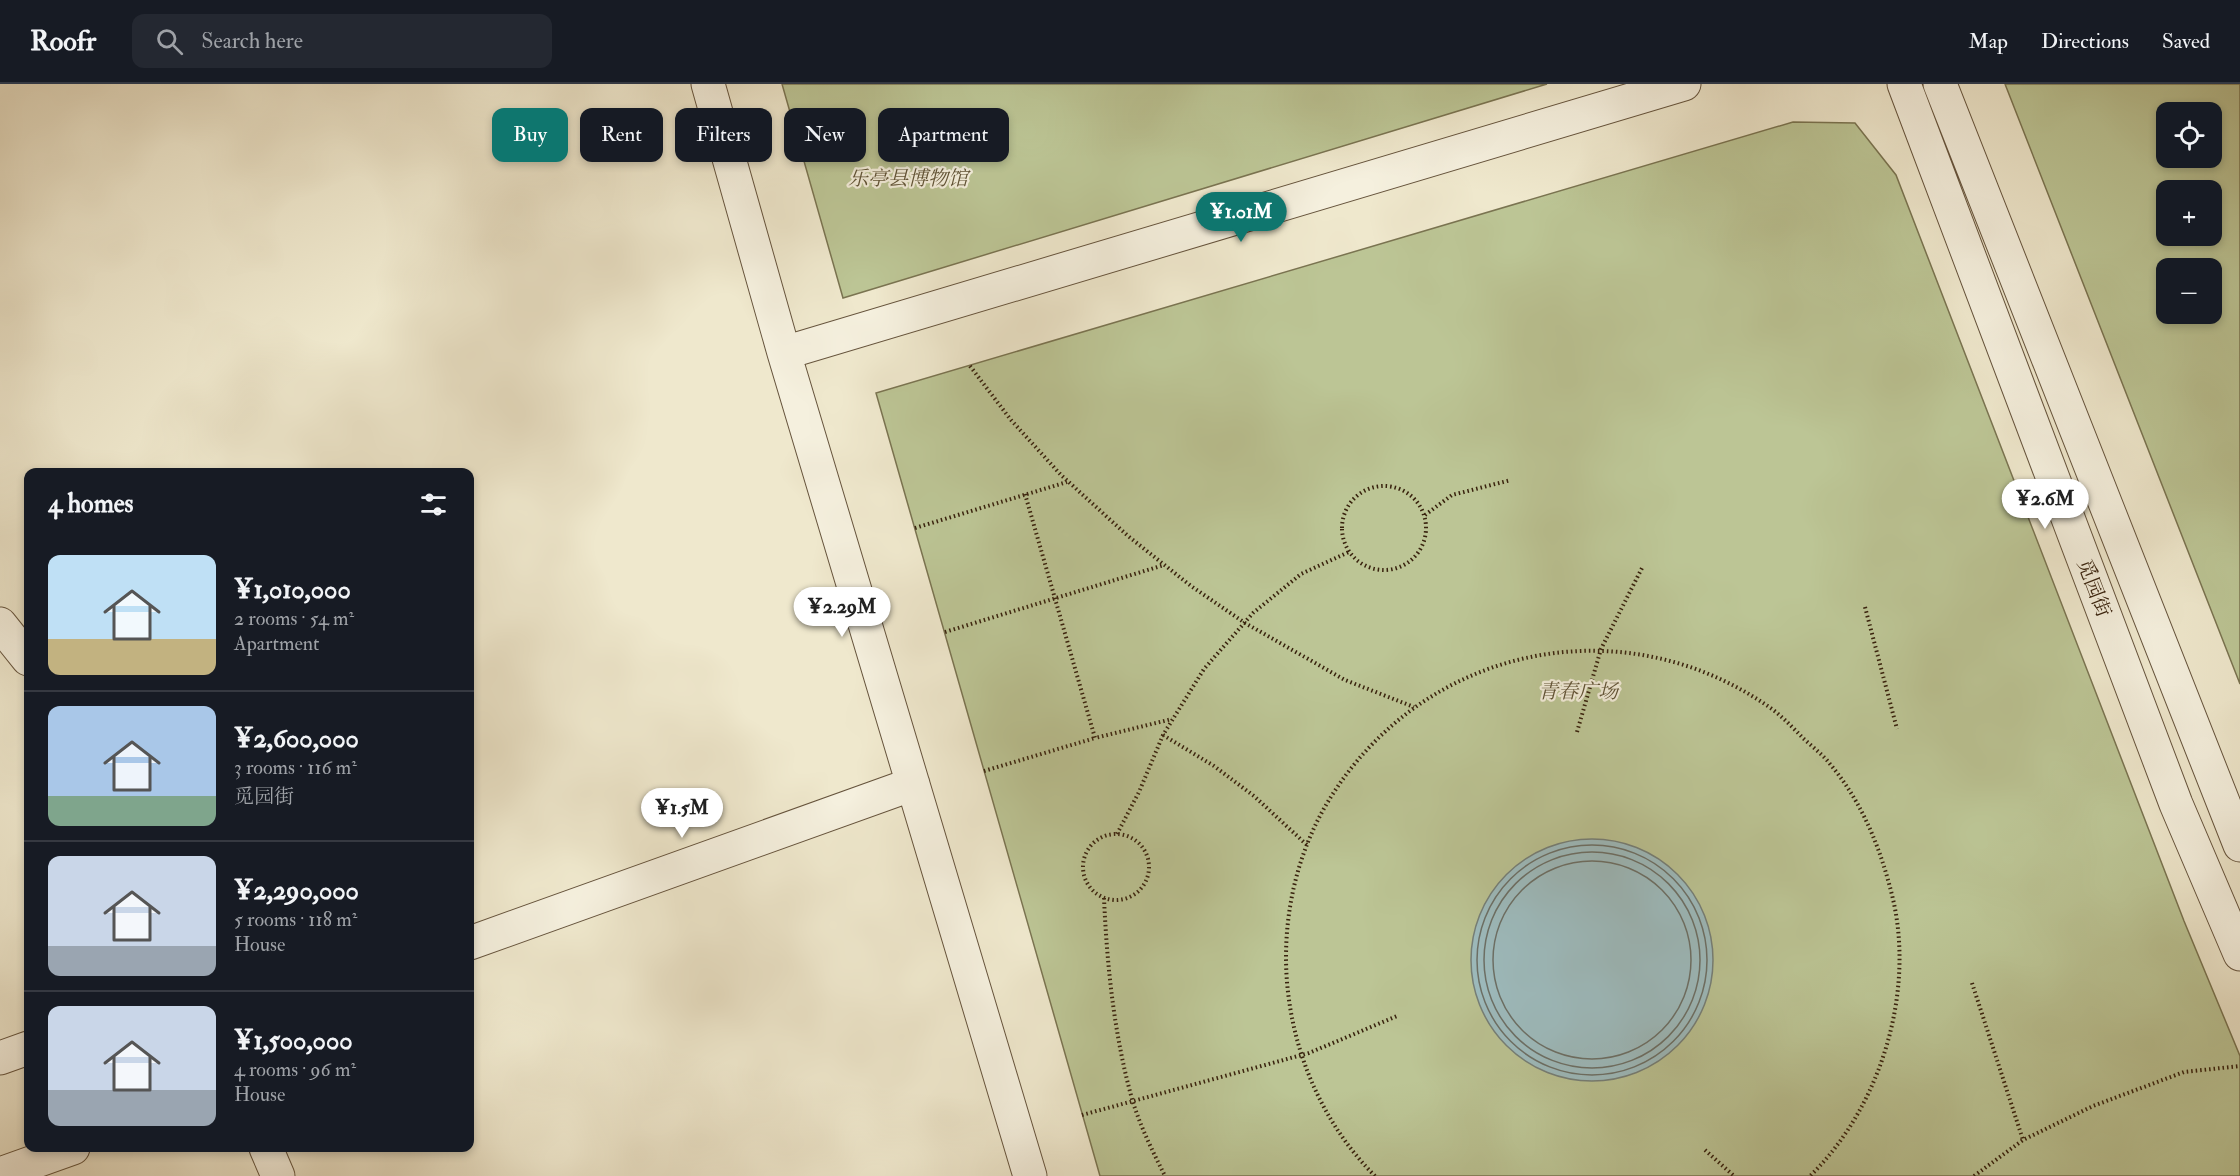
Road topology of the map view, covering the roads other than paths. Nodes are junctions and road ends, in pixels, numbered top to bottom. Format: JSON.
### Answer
{"nodes":[{"id":1,"x":708,"y":84,"type":"edge"},
{"id":2,"x":1684,"y":84,"type":"edge"},
{"id":3,"x":1904,"y":84,"type":"edge"},
{"id":4,"x":1940,"y":84,"type":"edge"},
{"id":5,"x":784,"y":353,"type":"junction"},
{"id":6,"x":0,"y":624,"type":"edge"},
{"id":7,"x":24,"y":654,"type":"edge"},
{"id":8,"x":913,"y":784,"type":"junction"},
{"id":9,"x":2240,"y":845,"type":"edge"},
{"id":10,"x":474,"y":942,"type":"edge"},
{"id":11,"x":2240,"y":954,"type":"edge"},
{"id":12,"x":24,"y":1049,"type":"edge"},
{"id":13,"x":0,"y":1058,"type":"edge"},
{"id":14,"x":63,"y":1152,"type":"edge"},
{"id":15,"x":268,"y":1152,"type":"edge"},
{"id":16,"x":0,"y":1174,"type":"edge"},
{"id":17,"x":278,"y":1176,"type":"edge"},
{"id":18,"x":1030,"y":1176,"type":"edge"}],
"edges":[{"from":1,"to":5,"type":"street"},
{"from":2,"to":5,"type":"street"},
{"from":3,"to":11,"type":"street","name":"觅园街"},
{"from":4,"to":9,"type":"street","name":"觅园街"},
{"from":5,"to":8,"type":"street"},
{"from":6,"to":7,"type":"street"},
{"from":8,"to":10,"type":"street"},
{"from":8,"to":18,"type":"street"},
{"from":12,"to":13,"type":"street"},
{"from":14,"to":16,"type":"street"},
{"from":15,"to":17,"type":"street"}]}
